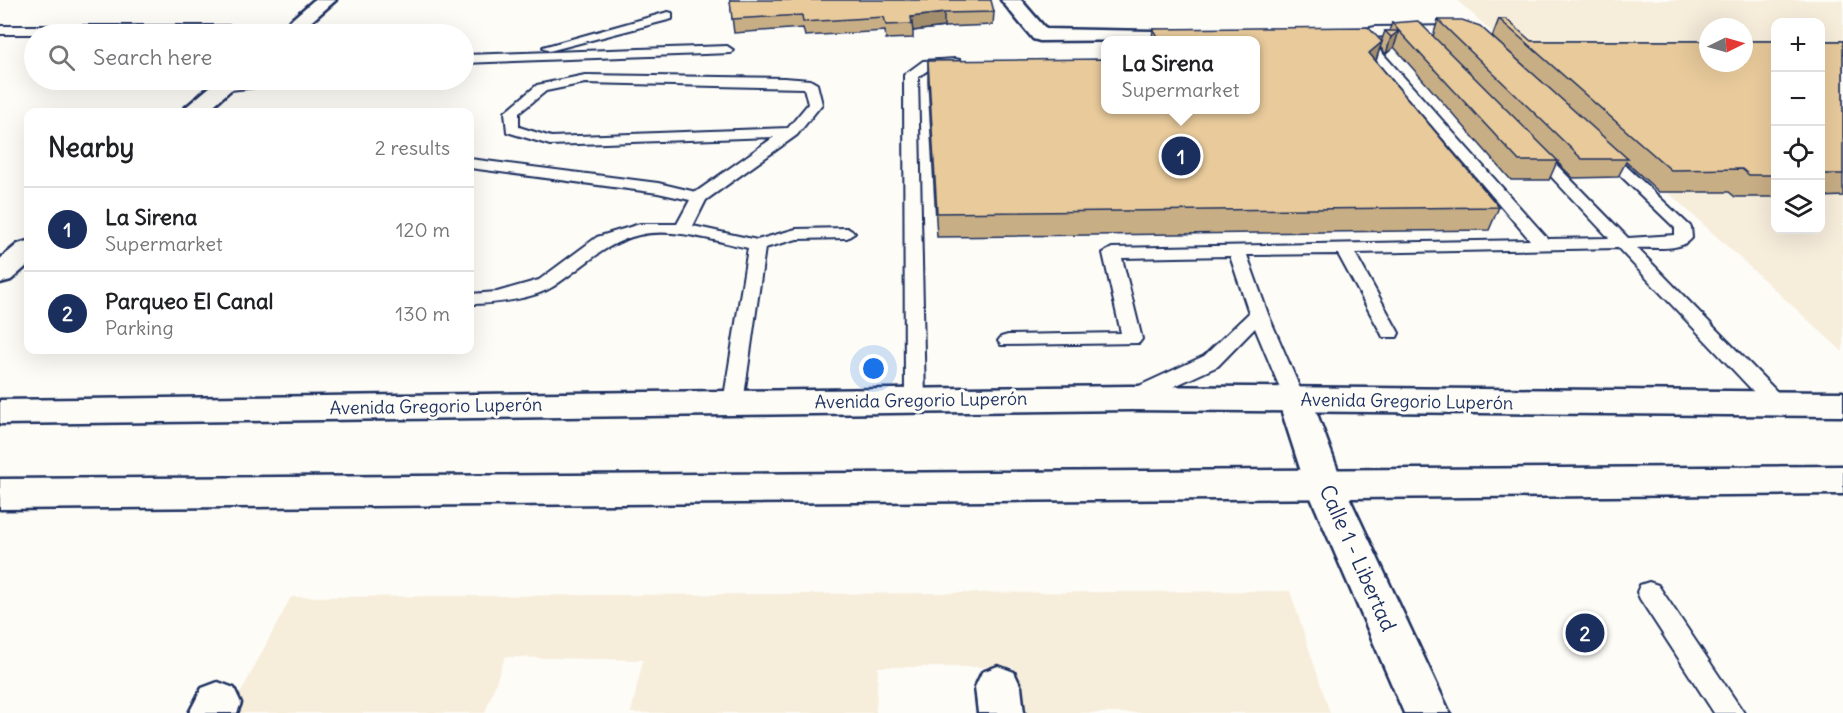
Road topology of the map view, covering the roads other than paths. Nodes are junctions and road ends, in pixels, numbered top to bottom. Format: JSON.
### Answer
{"nodes":[{"id":1,"x":326,"y":0,"type":"edge"},
{"id":2,"x":1011,"y":0,"type":"edge"},
{"id":3,"x":668,"y":16,"type":"dead end"},
{"id":4,"x":298,"y":24,"type":"edge"},
{"id":5,"x":0,"y":30,"type":"edge"},
{"id":6,"x":24,"y":30,"type":"edge"},
{"id":7,"x":1417,"y":31,"type":"junction"},
{"id":8,"x":1470,"y":33,"type":"edge"},
{"id":9,"x":1101,"y":36,"type":"edge"},
{"id":10,"x":1434,"y":48,"type":"edge"},
{"id":11,"x":727,"y":50,"type":"dead end"},
{"id":12,"x":515,"y":56,"type":"junction"},
{"id":13,"x":474,"y":58,"type":"edge"},
{"id":14,"x":974,"y":63,"type":"edge"},
{"id":15,"x":219,"y":90,"type":"edge"},
{"id":16,"x":197,"y":108,"type":"edge"},
{"id":17,"x":792,"y":132,"type":"junction"},
{"id":18,"x":1525,"y":141,"type":"edge"},
{"id":19,"x":1592,"y":142,"type":"edge"},
{"id":20,"x":474,"y":164,"type":"edge"},
{"id":21,"x":699,"y":197,"type":"junction"},
{"id":22,"x":682,"y":229,"type":"junction"},
{"id":23,"x":847,"y":232,"type":"dead end"},
{"id":24,"x":1625,"y":243,"type":"junction"},
{"id":25,"x":1543,"y":244,"type":"junction"},
{"id":26,"x":757,"y":245,"type":"junction"},
{"id":27,"x":1343,"y":248,"type":"junction"},
{"id":28,"x":1237,"y":250,"type":"junction"},
{"id":29,"x":24,"y":253,"type":"edge"},
{"id":30,"x":0,"y":274,"type":"edge"},
{"id":31,"x":474,"y":299,"type":"edge"},
{"id":32,"x":1259,"y":314,"type":"junction"},
{"id":33,"x":1390,"y":333,"type":"dead end"},
{"id":34,"x":1008,"y":341,"type":"dead end"},
{"id":35,"x":1130,"y":398,"type":"junction"},
{"id":36,"x":915,"y":400,"type":"junction"},
{"id":37,"x":1294,"y":400,"type":"junction"},
{"id":38,"x":733,"y":403,"type":"junction"},
{"id":39,"x":1777,"y":404,"type":"junction"},
{"id":40,"x":1843,"y":404,"type":"edge"},
{"id":41,"x":0,"y":412,"type":"edge"},
{"id":42,"x":1843,"y":480,"type":"edge"},
{"id":43,"x":1324,"y":484,"type":"junction"},
{"id":44,"x":0,"y":494,"type":"edge"},
{"id":45,"x":1648,"y":592,"type":"dead end"},
{"id":46,"x":1427,"y":713,"type":"edge"},
{"id":47,"x":1730,"y":713,"type":"edge"}],
"edges":[{"from":1,"to":4,"type":"main road"},
{"from":2,"to":9,"type":"main road"},
{"from":3,"to":12,"type":"lane"},
{"from":5,"to":6,"type":"lane"},
{"from":7,"to":8,"type":"lane"},
{"from":7,"to":10,"type":"lane"},
{"from":7,"to":25,"type":"lane"},
{"from":11,"to":12,"type":"lane"},
{"from":12,"to":13,"type":"lane"},
{"from":14,"to":36,"type":"lane"},
{"from":15,"to":16,"type":"main road"},
{"from":17,"to":17,"type":"lane"},
{"from":17,"to":21,"type":"lane"},
{"from":18,"to":24,"type":"lane"},
{"from":19,"to":24,"type":"lane"},
{"from":20,"to":21,"type":"lane"},
{"from":21,"to":22,"type":"lane"},
{"from":22,"to":26,"type":"lane"},
{"from":22,"to":31,"type":"lane"},
{"from":23,"to":26,"type":"lane"},
{"from":24,"to":25,"type":"lane"},
{"from":24,"to":39,"type":"lane"},
{"from":25,"to":27,"type":"lane"},
{"from":26,"to":38,"type":"lane"},
{"from":27,"to":28,"type":"lane"},
{"from":27,"to":33,"type":"lane"},
{"from":28,"to":32,"type":"lane"},
{"from":28,"to":34,"type":"lane"},
{"from":29,"to":30,"type":"main road"},
{"from":32,"to":35,"type":"lane"},
{"from":32,"to":37,"type":"lane"},
{"from":35,"to":36,"type":"main road","name":"Avenida Gregorio Luperón"},
{"from":35,"to":37,"type":"main road","name":"Avenida Gregorio Luperón"},
{"from":36,"to":38,"type":"main road","name":"Avenida Gregorio Luperón"},
{"from":37,"to":39,"type":"main road","name":"Avenida Gregorio Luperón"},
{"from":37,"to":43,"type":"main road","name":"Calle 1 - Libertad"},
{"from":38,"to":41,"type":"main road","name":"Avenida Gregorio Luperón"},
{"from":39,"to":40,"type":"main road","name":"Avenida Gregorio Luperón"},
{"from":42,"to":43,"type":"main road"},
{"from":43,"to":44,"type":"main road"},
{"from":43,"to":46,"type":"main road","name":"Calle 1 - Libertad"},
{"from":45,"to":47,"type":"lane"}]}
